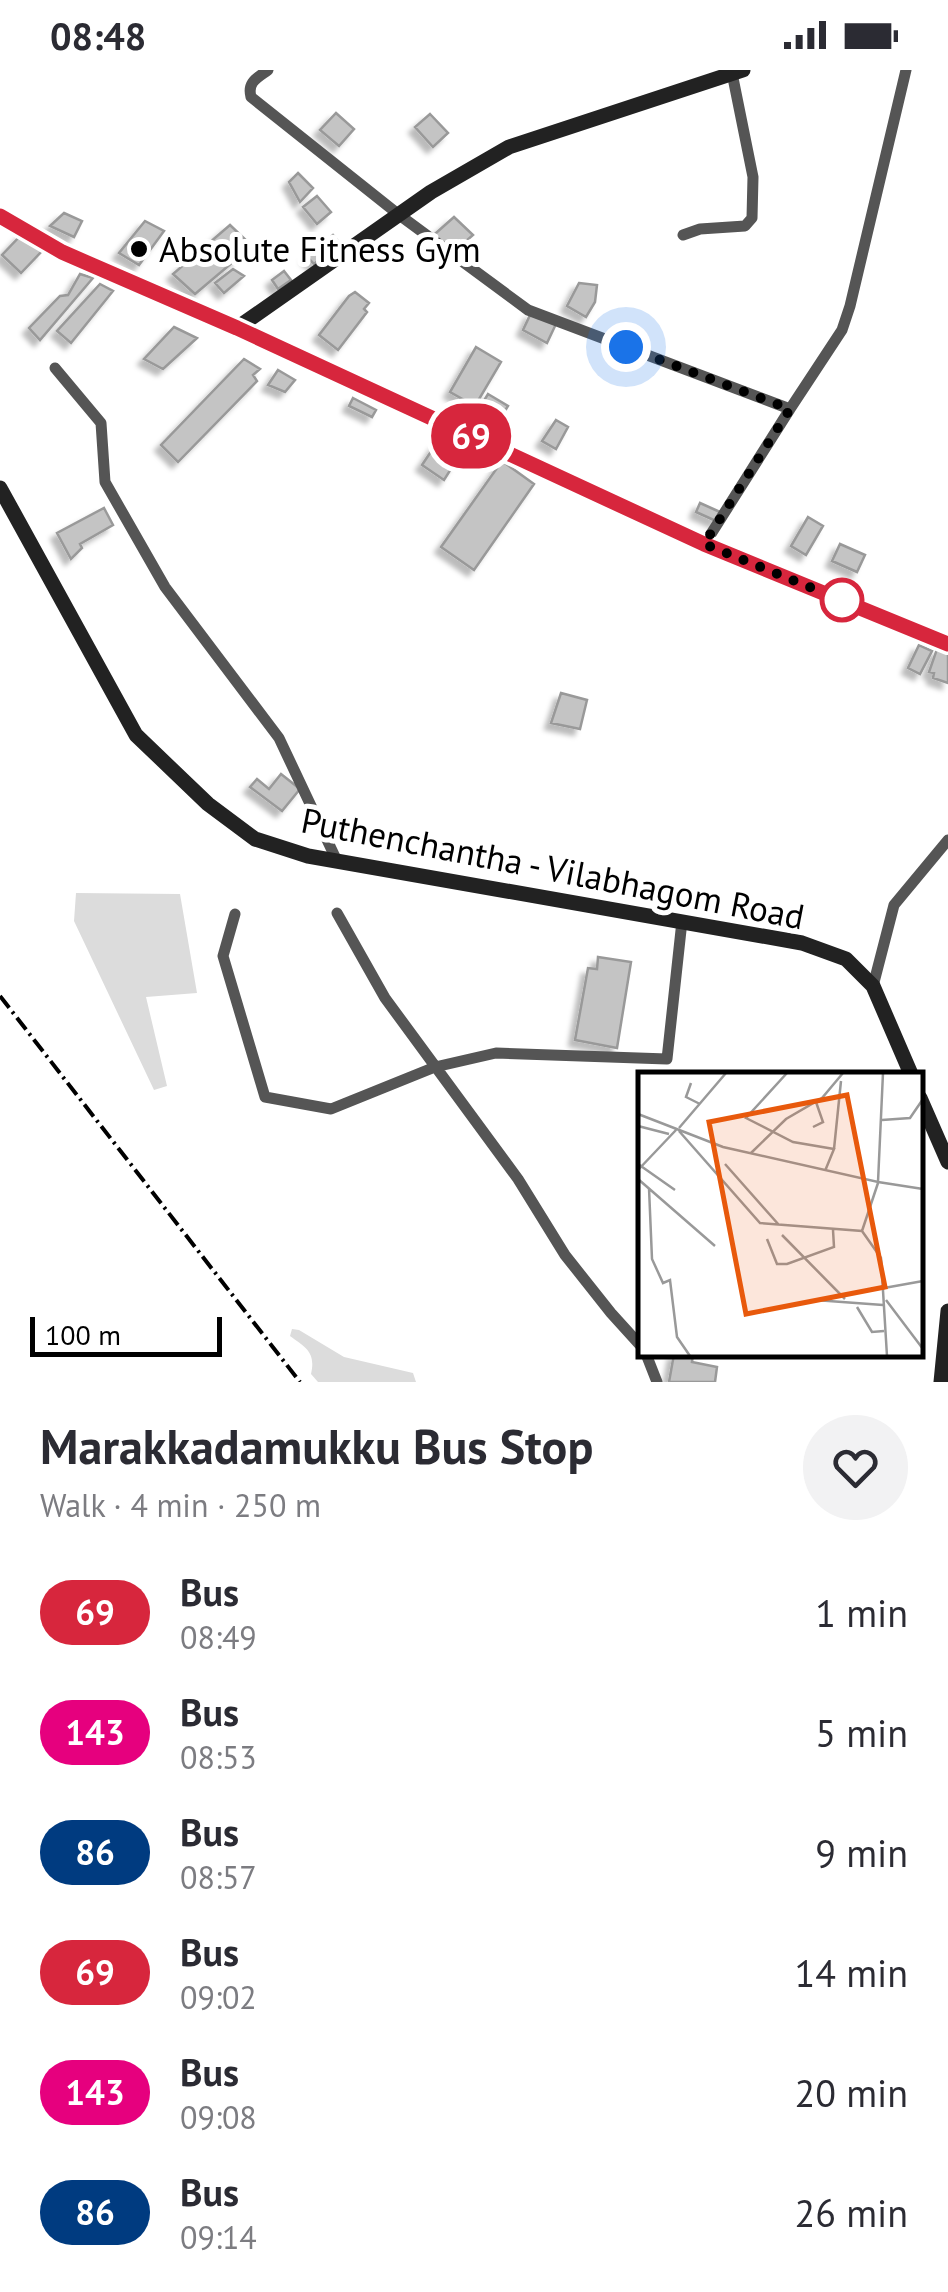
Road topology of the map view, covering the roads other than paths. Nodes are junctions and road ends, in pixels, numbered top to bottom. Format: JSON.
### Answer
{"nodes":[{"id":1,"x":268,"y":70,"type":"edge"},
{"id":2,"x":906,"y":70,"type":"edge"},
{"id":3,"x":738,"y":72,"type":"edge"},
{"id":4,"x":398,"y":214,"type":"junction"},
{"id":5,"x":0,"y":216,"type":"edge"},
{"id":6,"x":683,"y":235,"type":"dead end"},
{"id":7,"x":237,"y":328,"type":"junction"},
{"id":8,"x":55,"y":368,"type":"dead end"},
{"id":9,"x":790,"y":409,"type":"junction"},
{"id":10,"x":0,"y":488,"type":"edge"},
{"id":11,"x":704,"y":544,"type":"junction"},
{"id":12,"x":948,"y":644,"type":"edge"},
{"id":13,"x":948,"y":840,"type":"edge"},
{"id":14,"x":337,"y":861,"type":"junction"},
{"id":15,"x":337,"y":913,"type":"dead end"},
{"id":16,"x":235,"y":914,"type":"dead end"},
{"id":17,"x":682,"y":922,"type":"junction"},
{"id":18,"x":873,"y":986,"type":"junction"},
{"id":19,"x":435,"y":1067,"type":"junction"},
{"id":20,"x":909,"y":1072,"type":"edge"},
{"id":21,"x":923,"y":1105,"type":"edge"},
{"id":22,"x":948,"y":1162,"type":"edge"},
{"id":23,"x":948,"y":1310,"type":"edge"},
{"id":24,"x":638,"y":1343,"type":"edge"},
{"id":25,"x":647,"y":1357,"type":"edge"},
{"id":26,"x":657,"y":1382,"type":"edge"},
{"id":27,"x":941,"y":1382,"type":"edge"}],
"edges":[{"from":1,"to":4,"type":"street"},
{"from":2,"to":9,"type":"street"},
{"from":3,"to":4,"type":"main road"},
{"from":3,"to":6,"type":"street"},
{"from":4,"to":7,"type":"main road"},
{"from":4,"to":9,"type":"street"},
{"from":5,"to":7,"type":"main road"},
{"from":7,"to":11,"type":"main road"},
{"from":8,"to":14,"type":"street"},
{"from":9,"to":11,"type":"street"},
{"from":10,"to":14,"type":"main road","name":"Puthenchantha - Vilabhagom Road"},
{"from":11,"to":12,"type":"main road"},
{"from":13,"to":18,"type":"street"},
{"from":14,"to":17,"type":"main road","name":"Puthenchantha - Vilabhagom Road"},
{"from":15,"to":19,"type":"street"},
{"from":16,"to":19,"type":"street"},
{"from":17,"to":18,"type":"main road","name":"Puthenchantha - Vilabhagom Road"},
{"from":17,"to":19,"type":"street"},
{"from":18,"to":20,"type":"main road","name":"Puthenchantha - Vilabhagom Road"},
{"from":19,"to":24,"type":"street"},
{"from":21,"to":22,"type":"main road"},
{"from":23,"to":27,"type":"main road"},
{"from":25,"to":26,"type":"street"}]}
